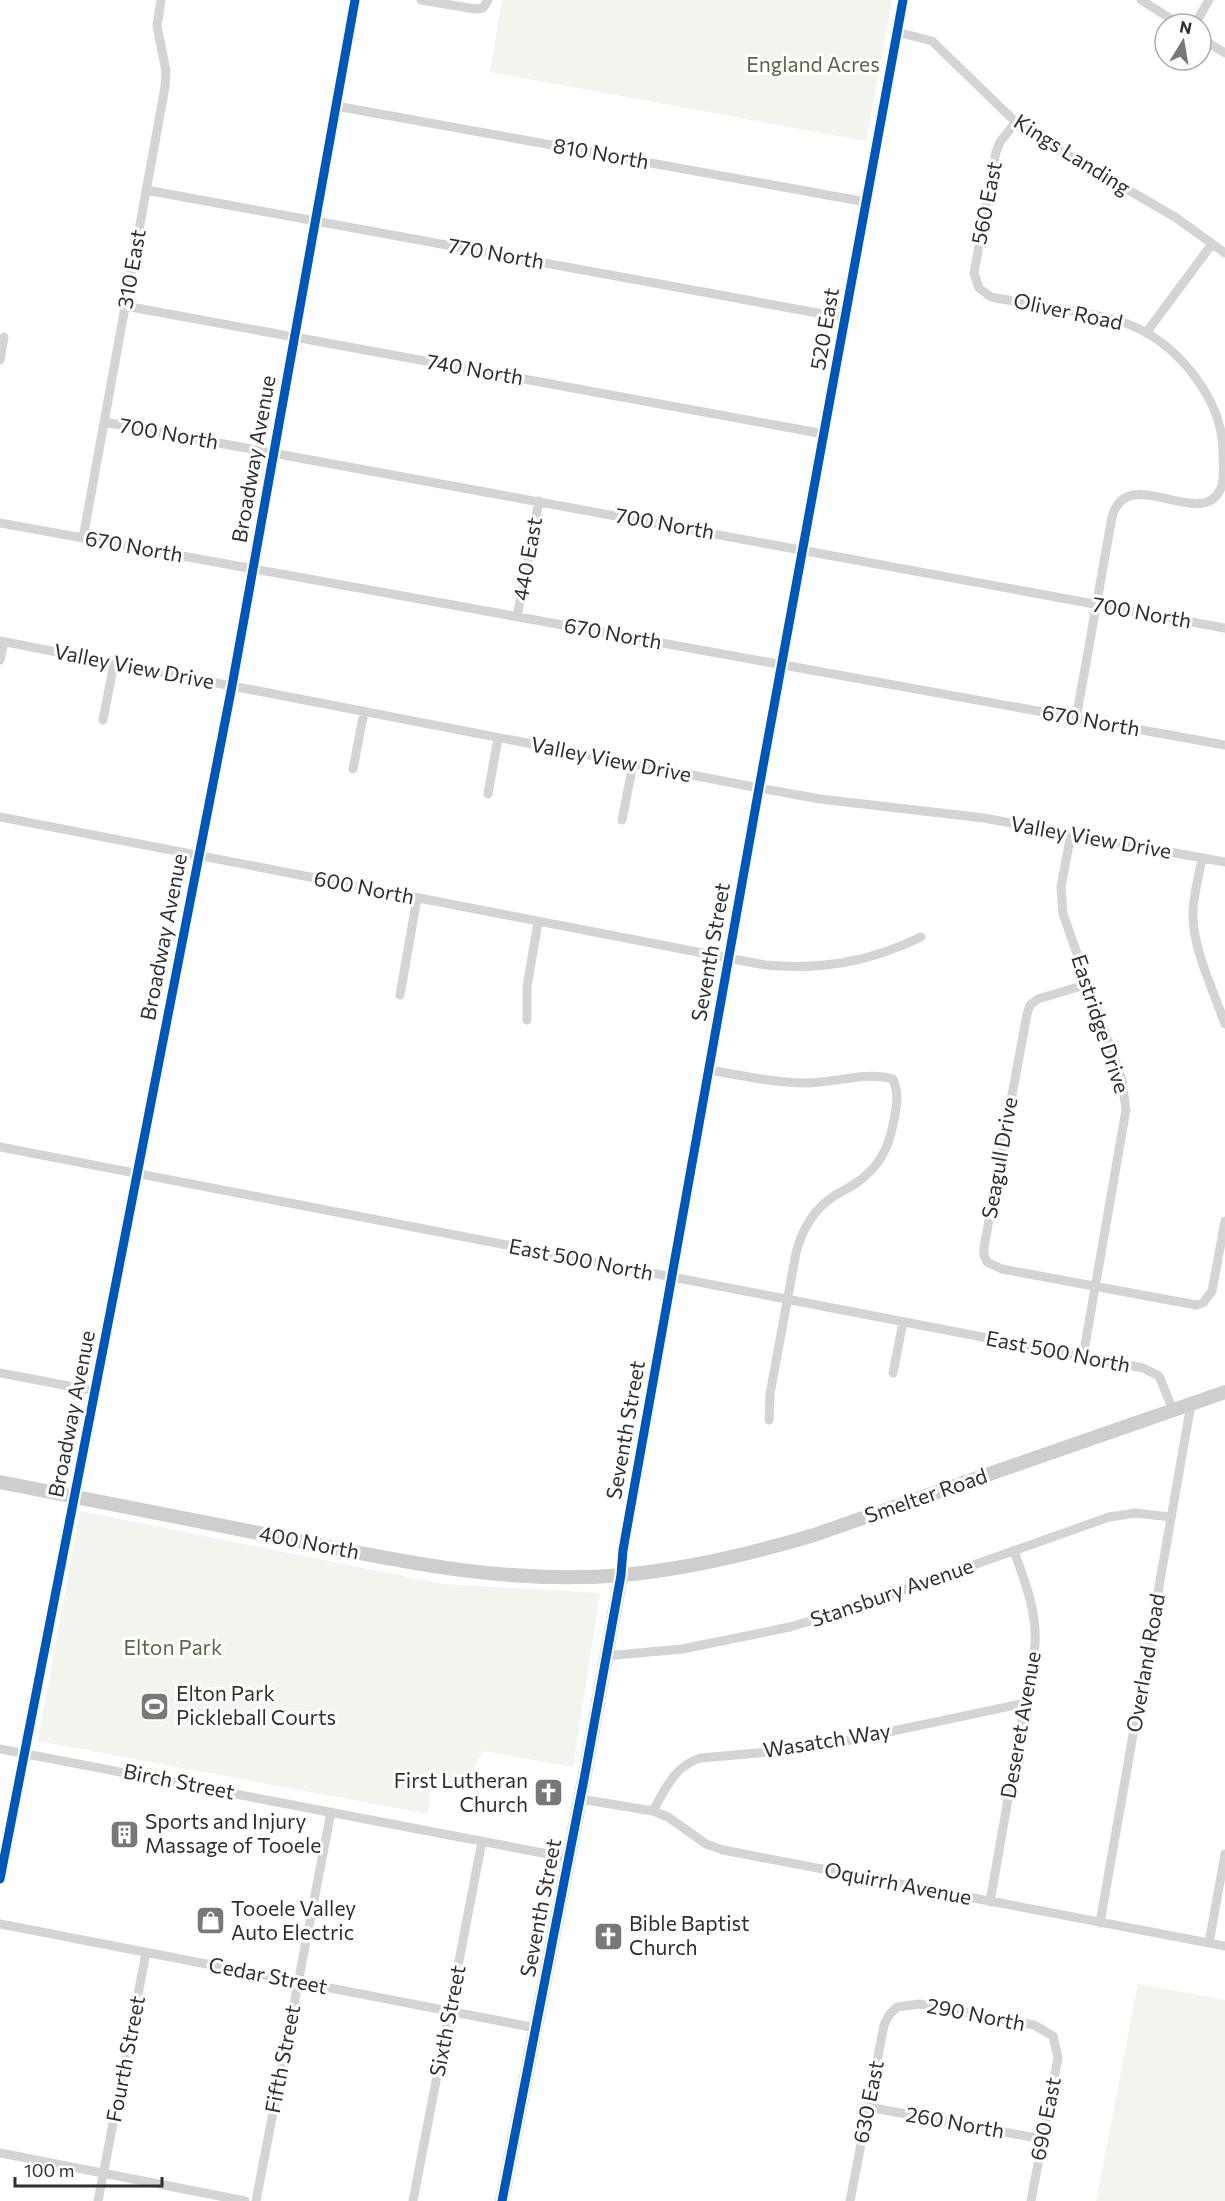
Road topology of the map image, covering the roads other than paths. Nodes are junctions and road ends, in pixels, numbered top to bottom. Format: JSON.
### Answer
{"nodes":[{"id":1,"x":161,"y":0,"type":"edge"},
{"id":2,"x":356,"y":0,"type":"edge"},
{"id":3,"x":421,"y":0,"type":"edge"},
{"id":4,"x":903,"y":0,"type":"edge"},
{"id":5,"x":1142,"y":0,"type":"edge"},
{"id":6,"x":485,"y":4,"type":"edge"},
{"id":7,"x":1160,"y":12,"type":"edge"},
{"id":8,"x":897,"y":32,"type":"junction"},
{"id":9,"x":336,"y":106,"type":"junction"},
{"id":10,"x":1015,"y":123,"type":"junction"},
{"id":11,"x":146,"y":190,"type":"junction"},
{"id":12,"x":866,"y":202,"type":"junction"},
{"id":13,"x":316,"y":221,"type":"junction"},
{"id":14,"x":1212,"y":244,"type":"junction"},
{"id":15,"x":1225,"y":253,"type":"edge"},
{"id":16,"x":979,"y":288,"type":"joint"},
{"id":17,"x":125,"y":306,"type":"junction"},
{"id":18,"x":845,"y":318,"type":"junction"},
{"id":19,"x":1146,"y":333,"type":"junction"},
{"id":20,"x":295,"y":337,"type":"junction"},
{"id":21,"x":4,"y":338,"type":"dead end"},
{"id":22,"x":0,"y":360,"type":"edge"},
{"id":23,"x":104,"y":422,"type":"junction"},
{"id":24,"x":825,"y":434,"type":"junction"},
{"id":25,"x":274,"y":453,"type":"junction"},
{"id":26,"x":539,"y":501,"type":"junction"},
{"id":27,"x":0,"y":523,"type":"edge"},
{"id":28,"x":83,"y":538,"type":"junction"},
{"id":29,"x":804,"y":549,"type":"junction"},
{"id":30,"x":253,"y":569,"type":"junction"},
{"id":31,"x":1095,"y":604,"type":"junction"},
{"id":32,"x":517,"y":617,"type":"junction"},
{"id":33,"x":1225,"y":628,"type":"edge"},
{"id":34,"x":2,"y":641,"type":"edge"},
{"id":35,"x":0,"y":660,"type":"edge"},
{"id":36,"x":114,"y":663,"type":"junction"},
{"id":37,"x":783,"y":665,"type":"junction"},
{"id":38,"x":231,"y":686,"type":"junction"},
{"id":39,"x":364,"y":712,"type":"junction"},
{"id":40,"x":1076,"y":718,"type":"junction"},
{"id":41,"x":103,"y":720,"type":"dead end"},
{"id":42,"x":498,"y":738,"type":"junction"},
{"id":43,"x":1225,"y":745,"type":"edge"},
{"id":44,"x":633,"y":764,"type":"junction"},
{"id":45,"x":353,"y":769,"type":"dead end"},
{"id":46,"x":759,"y":788,"type":"junction"},
{"id":47,"x":488,"y":794,"type":"dead end"},
{"id":48,"x":0,"y":817,"type":"edge"},
{"id":49,"x":622,"y":820,"type":"dead end"},
{"id":50,"x":1071,"y":834,"type":"junction"},
{"id":51,"x":198,"y":856,"type":"junction"},
{"id":52,"x":1202,"y":858,"type":"junction"},
{"id":53,"x":1225,"y":862,"type":"edge"},
{"id":54,"x":417,"y":898,"type":"junction"},
{"id":55,"x":538,"y":922,"type":"junction"},
{"id":56,"x":921,"y":937,"type":"dead end"},
{"id":57,"x":729,"y":958,"type":"junction"},
{"id":58,"x":1088,"y":984,"type":"junction"},
{"id":59,"x":400,"y":995,"type":"dead end"},
{"id":60,"x":526,"y":1020,"type":"dead end"},
{"id":61,"x":1225,"y":1024,"type":"edge"},
{"id":62,"x":709,"y":1070,"type":"junction"},
{"id":63,"x":0,"y":1147,"type":"edge"},
{"id":64,"x":136,"y":1173,"type":"junction"},
{"id":65,"x":1225,"y":1221,"type":"edge"},
{"id":66,"x":672,"y":1277,"type":"junction"},
{"id":67,"x":1095,"y":1287,"type":"junction"},
{"id":68,"x":788,"y":1300,"type":"junction"},
{"id":69,"x":903,"y":1322,"type":"junction"},
{"id":70,"x":1083,"y":1357,"type":"junction"},
{"id":71,"x":0,"y":1373,"type":"edge"},
{"id":72,"x":893,"y":1373,"type":"dead end"},
{"id":73,"x":94,"y":1391,"type":"junction"},
{"id":74,"x":1225,"y":1392,"type":"edge"},
{"id":75,"x":1191,"y":1404,"type":"junction"},
{"id":76,"x":1173,"y":1410,"type":"junction"},
{"id":77,"x":769,"y":1420,"type":"dead end"},
{"id":78,"x":0,"y":1482,"type":"edge"},
{"id":79,"x":74,"y":1497,"type":"junction"},
{"id":80,"x":1171,"y":1517,"type":"junction"},
{"id":81,"x":1014,"y":1551,"type":"junction"},
{"id":82,"x":621,"y":1575,"type":"junction"},
{"id":83,"x":606,"y":1656,"type":"junction"},
{"id":84,"x":1025,"y":1703,"type":"junction"},
{"id":85,"x":0,"y":1749,"type":"edge"},
{"id":86,"x":24,"y":1754,"type":"junction"},
{"id":87,"x":580,"y":1799,"type":"junction"},
{"id":88,"x":653,"y":1811,"type":"junction"},
{"id":89,"x":331,"y":1812,"type":"junction"},
{"id":90,"x":482,"y":1841,"type":"junction"},
{"id":91,"x":1225,"y":1854,"type":"edge"},
{"id":92,"x":569,"y":1858,"type":"junction"},
{"id":93,"x":0,"y":1879,"type":"edge"},
{"id":94,"x":990,"y":1902,"type":"junction"},
{"id":95,"x":1100,"y":1923,"type":"junction"},
{"id":96,"x":0,"y":1924,"type":"edge"},
{"id":97,"x":1209,"y":1943,"type":"junction"},
{"id":98,"x":1225,"y":1946,"type":"edge"},
{"id":99,"x":146,"y":1953,"type":"junction"},
{"id":100,"x":298,"y":1982,"type":"junction"},
{"id":101,"x":897,"y":2007,"type":"joint"},
{"id":102,"x":449,"y":2012,"type":"junction"},
{"id":103,"x":536,"y":2028,"type":"junction"},
{"id":104,"x":1053,"y":2036,"type":"joint"},
{"id":105,"x":868,"y":2107,"type":"junction"},
{"id":106,"x":1042,"y":2139,"type":"junction"},
{"id":107,"x":0,"y":2153,"type":"edge"},
{"id":108,"x":104,"y":2174,"type":"junction"},
{"id":109,"x":98,"y":2201,"type":"edge"},
{"id":110,"x":245,"y":2201,"type":"edge"},
{"id":111,"x":256,"y":2201,"type":"edge"},
{"id":112,"x":413,"y":2201,"type":"edge"},
{"id":113,"x":502,"y":2201,"type":"edge"},
{"id":114,"x":850,"y":2201,"type":"edge"},
{"id":115,"x":1031,"y":2201,"type":"edge"}],
"edges":[{"from":1,"to":11,"type":"street","name":"310 East"},
{"from":2,"to":9,"type":"street","name":"Broadway Avenue"},
{"from":3,"to":6,"type":"street"},
{"from":4,"to":8,"type":"street","name":"520 East"},
{"from":5,"to":7,"type":"street"},
{"from":8,"to":10,"type":"street","name":"Kings Landing"},
{"from":8,"to":12,"type":"street","name":"520 East"},
{"from":9,"to":12,"type":"street","name":"810 North"},
{"from":9,"to":13,"type":"street","name":"Broadway Avenue"},
{"from":10,"to":14,"type":"street","name":"Kings Landing"},
{"from":10,"to":16,"type":"street","name":"560 East"},
{"from":11,"to":13,"type":"street","name":"770 North"},
{"from":11,"to":17,"type":"street","name":"310 East"},
{"from":12,"to":18,"type":"street","name":"520 East"},
{"from":13,"to":18,"type":"street","name":"770 North"},
{"from":13,"to":20,"type":"street","name":"Broadway Avenue"},
{"from":14,"to":15,"type":"street","name":"Kings Landing"},
{"from":14,"to":19,"type":"street"},
{"from":16,"to":19,"type":"street","name":"Oliver Road"},
{"from":17,"to":20,"type":"street","name":"740 North"},
{"from":17,"to":23,"type":"street","name":"310 East"},
{"from":18,"to":24,"type":"street","name":"520 East"},
{"from":19,"to":31,"type":"street","name":"Oliver Road"},
{"from":20,"to":24,"type":"street","name":"740 North"},
{"from":20,"to":25,"type":"street","name":"Broadway Avenue"},
{"from":21,"to":22,"type":"street"},
{"from":23,"to":25,"type":"street","name":"700 North"},
{"from":23,"to":28,"type":"street","name":"310 East"},
{"from":24,"to":29,"type":"street","name":"520 East"},
{"from":25,"to":26,"type":"street","name":"700 North"},
{"from":25,"to":30,"type":"street","name":"Broadway Avenue"},
{"from":26,"to":29,"type":"street","name":"700 North"},
{"from":26,"to":32,"type":"street","name":"440 East"},
{"from":27,"to":28,"type":"street","name":"670 North"},
{"from":28,"to":30,"type":"street","name":"670 North"},
{"from":29,"to":31,"type":"street","name":"700 North"},
{"from":29,"to":37,"type":"street","name":"520 East"},
{"from":30,"to":32,"type":"street","name":"670 North"},
{"from":30,"to":38,"type":"street","name":"Broadway Avenue"},
{"from":31,"to":33,"type":"street","name":"700 North"},
{"from":31,"to":40,"type":"street"},
{"from":32,"to":37,"type":"street","name":"670 North"},
{"from":34,"to":35,"type":"street"},
{"from":34,"to":36,"type":"street","name":"Valley View Drive"},
{"from":36,"to":38,"type":"street","name":"Valley View Drive"},
{"from":36,"to":41,"type":"street"},
{"from":37,"to":40,"type":"street","name":"670 North"},
{"from":37,"to":46,"type":"street","name":"Seventh Street"},
{"from":38,"to":39,"type":"street","name":"Valley View Drive"},
{"from":38,"to":51,"type":"street","name":"Broadway Avenue"},
{"from":39,"to":42,"type":"street","name":"Valley View Drive"},
{"from":39,"to":45,"type":"street"},
{"from":40,"to":43,"type":"street","name":"670 North"},
{"from":42,"to":44,"type":"street","name":"Valley View Drive"},
{"from":42,"to":47,"type":"street"},
{"from":44,"to":46,"type":"street","name":"Valley View Drive"},
{"from":44,"to":49,"type":"street"},
{"from":46,"to":50,"type":"street","name":"Valley View Drive"},
{"from":46,"to":57,"type":"street","name":"Seventh Street"},
{"from":48,"to":51,"type":"street","name":"600 North"},
{"from":50,"to":52,"type":"street","name":"Valley View Drive"},
{"from":50,"to":58,"type":"street","name":"Eastridge Drive"},
{"from":51,"to":54,"type":"street","name":"600 North"},
{"from":51,"to":64,"type":"street","name":"Broadway Avenue"},
{"from":52,"to":53,"type":"street","name":"Valley View Drive"},
{"from":52,"to":61,"type":"street"},
{"from":54,"to":55,"type":"street","name":"600 North"},
{"from":54,"to":59,"type":"street"},
{"from":55,"to":57,"type":"street","name":"600 North"},
{"from":55,"to":60,"type":"street"},
{"from":56,"to":57,"type":"street","name":"600 North"},
{"from":57,"to":62,"type":"street","name":"Seventh Street"},
{"from":58,"to":67,"type":"street","name":"Eastridge Drive"},
{"from":58,"to":67,"type":"street","name":"Seagull Drive"},
{"from":62,"to":66,"type":"street","name":"Seventh Street"},
{"from":62,"to":68,"type":"street"},
{"from":63,"to":64,"type":"street","name":"East 500 North"},
{"from":64,"to":66,"type":"street","name":"East 500 North"},
{"from":64,"to":73,"type":"street","name":"Broadway Avenue"},
{"from":65,"to":67,"type":"street"},
{"from":66,"to":68,"type":"street","name":"East 500 North"},
{"from":66,"to":82,"type":"street","name":"Seventh Street"},
{"from":67,"to":70,"type":"street","name":"Eastridge Drive"},
{"from":68,"to":69,"type":"street","name":"East 500 North"},
{"from":68,"to":77,"type":"street"},
{"from":69,"to":70,"type":"street","name":"East 500 North"},
{"from":69,"to":72,"type":"street"},
{"from":70,"to":76,"type":"street","name":"East 500 North"},
{"from":71,"to":73,"type":"street"},
{"from":73,"to":79,"type":"street","name":"Broadway Avenue"},
{"from":74,"to":75,"type":"street","name":"Smelter Road"},
{"from":75,"to":76,"type":"street","name":"Smelter Road"},
{"from":75,"to":80,"type":"street","name":"Overland Road"},
{"from":76,"to":82,"type":"street","name":"Smelter Road"},
{"from":78,"to":79,"type":"street","name":"400 North"},
{"from":79,"to":82,"type":"street","name":"400 North"},
{"from":79,"to":86,"type":"street","name":"Broadway Avenue"},
{"from":80,"to":81,"type":"street","name":"Stansbury Avenue"},
{"from":80,"to":95,"type":"street","name":"Overland Road"},
{"from":81,"to":83,"type":"street","name":"Stansbury Avenue"},
{"from":81,"to":84,"type":"street","name":"Deseret Avenue"},
{"from":82,"to":83,"type":"street","name":"Seventh Street"},
{"from":83,"to":87,"type":"street","name":"Seventh Street"},
{"from":84,"to":88,"type":"street","name":"Wasatch Way"},
{"from":84,"to":94,"type":"street","name":"Deseret Avenue"},
{"from":85,"to":86,"type":"street","name":"Birch Street"},
{"from":86,"to":89,"type":"street","name":"Birch Street"},
{"from":86,"to":93,"type":"street","name":"Broadway Avenue"},
{"from":87,"to":88,"type":"street","name":"Oquirrh Avenue"},
{"from":87,"to":92,"type":"street","name":"Seventh Street"},
{"from":88,"to":94,"type":"street","name":"Oquirrh Avenue"},
{"from":89,"to":90,"type":"street","name":"Birch Street"},
{"from":89,"to":100,"type":"street","name":"Fifth Street"},
{"from":90,"to":92,"type":"street","name":"Birch Street"},
{"from":90,"to":102,"type":"street","name":"Sixth Street"},
{"from":91,"to":97,"type":"street"},
{"from":92,"to":103,"type":"street","name":"Seventh Street"},
{"from":94,"to":95,"type":"street","name":"Oquirrh Avenue"},
{"from":95,"to":97,"type":"street","name":"Oquirrh Avenue"},
{"from":96,"to":99,"type":"street","name":"Cedar Street"},
{"from":97,"to":98,"type":"street","name":"Oquirrh Avenue"},
{"from":99,"to":100,"type":"street","name":"Cedar Street"},
{"from":99,"to":108,"type":"street","name":"Fourth Street"},
{"from":100,"to":102,"type":"street","name":"Cedar Street"},
{"from":100,"to":111,"type":"street","name":"Fifth Street"},
{"from":101,"to":104,"type":"street","name":"290 North"},
{"from":101,"to":105,"type":"street","name":"630 East"},
{"from":102,"to":103,"type":"street","name":"Cedar Street"},
{"from":102,"to":112,"type":"street","name":"Sixth Street"},
{"from":103,"to":113,"type":"street","name":"Seventh Street"},
{"from":104,"to":106,"type":"street","name":"690 East"},
{"from":105,"to":106,"type":"street","name":"260 North"},
{"from":105,"to":114,"type":"street","name":"630 East"},
{"from":106,"to":115,"type":"street","name":"690 East"},
{"from":107,"to":108,"type":"street"},
{"from":108,"to":109,"type":"street","name":"Fourth Street"},
{"from":108,"to":110,"type":"street"}]}
